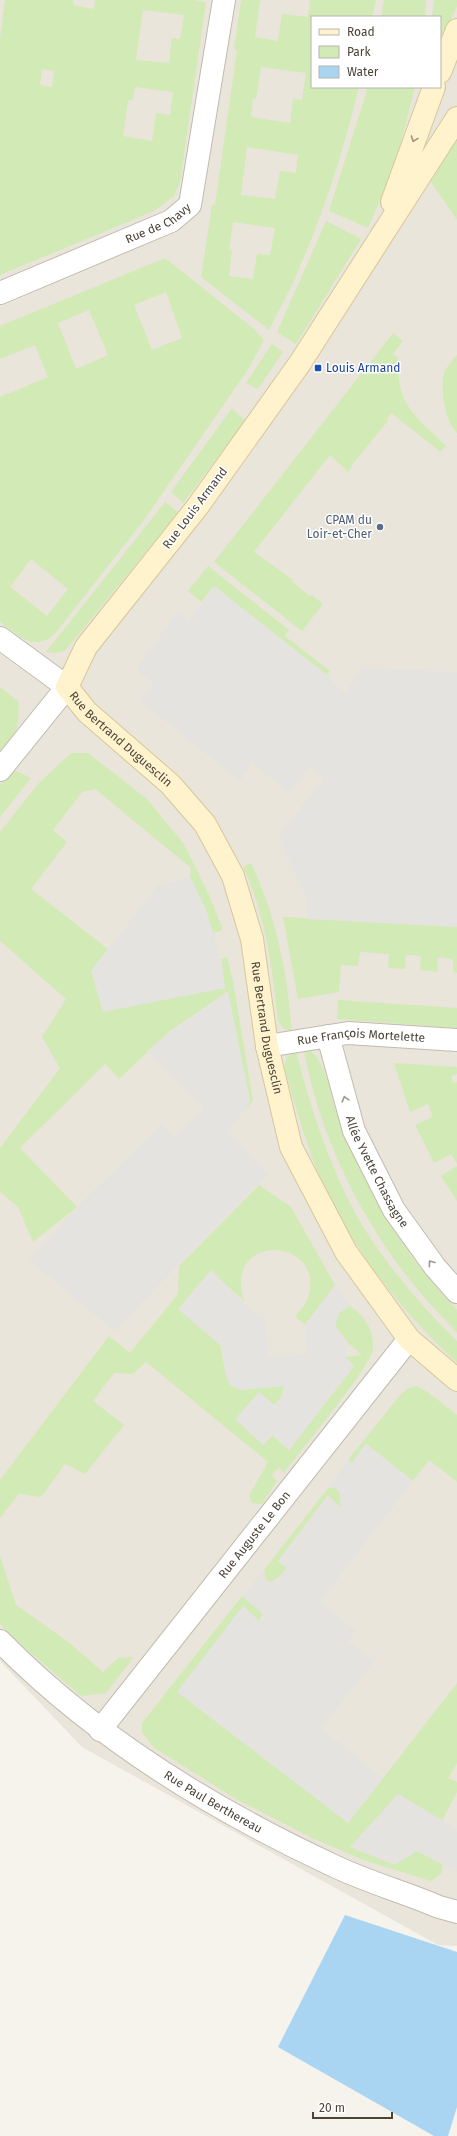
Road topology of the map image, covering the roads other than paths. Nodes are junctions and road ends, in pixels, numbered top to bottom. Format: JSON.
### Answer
{"nodes":[{"id":1,"x":224,"y":0,"type":"edge"},
{"id":2,"x":457,"y":30,"type":"edge"},
{"id":3,"x":441,"y":70,"type":"edge"},
{"id":4,"x":431,"y":95,"type":"edge"},
{"id":5,"x":457,"y":118,"type":"edge"},
{"id":6,"x":379,"y":237,"type":"junction"},
{"id":7,"x":0,"y":293,"type":"edge"},
{"id":8,"x":0,"y":638,"type":"edge"},
{"id":9,"x":67,"y":687,"type":"junction"},
{"id":10,"x":0,"y":770,"type":"edge"},
{"id":11,"x":328,"y":1036,"type":"junction"},
{"id":12,"x":457,"y":1040,"type":"edge"},
{"id":13,"x":267,"y":1046,"type":"junction"},
{"id":14,"x":457,"y":1292,"type":"edge"},
{"id":15,"x":409,"y":1339,"type":"junction"},
{"id":16,"x":457,"y":1380,"type":"edge"},
{"id":17,"x":0,"y":1641,"type":"edge"},
{"id":18,"x":100,"y":1730,"type":"junction"},
{"id":19,"x":457,"y":1912,"type":"edge"}],
"edges":[{"from":1,"to":7,"type":"street","name":"Rue de Chavy"},
{"from":2,"to":3,"type":"street"},
{"from":4,"to":6,"type":"street","one_way":true},
{"from":5,"to":6,"type":"street"},
{"from":6,"to":9,"type":"street","name":"Rue Louis Armand"},
{"from":8,"to":9,"type":"street"},
{"from":9,"to":10,"type":"street","name":"Rue Louis Armand"},
{"from":9,"to":13,"type":"street","name":"Rue Bertrand Duguesclin"},
{"from":11,"to":12,"type":"street","name":"Rue François Mortelette"},
{"from":11,"to":13,"type":"street","name":"Rue François Mortelette"},
{"from":14,"to":11,"type":"street","name":"Allée Yvette Chassagne","one_way":true},
{"from":13,"to":15,"type":"street","name":"Rue Bertrand Duguesclin"},
{"from":15,"to":16,"type":"street","name":"Rue Bertrand Duguesclin"},
{"from":15,"to":18,"type":"street","name":"Rue Auguste Le Bon"},
{"from":17,"to":18,"type":"street","name":"Rue Paul Berthereau"},
{"from":18,"to":19,"type":"street","name":"Rue Paul Berthereau"}]}
